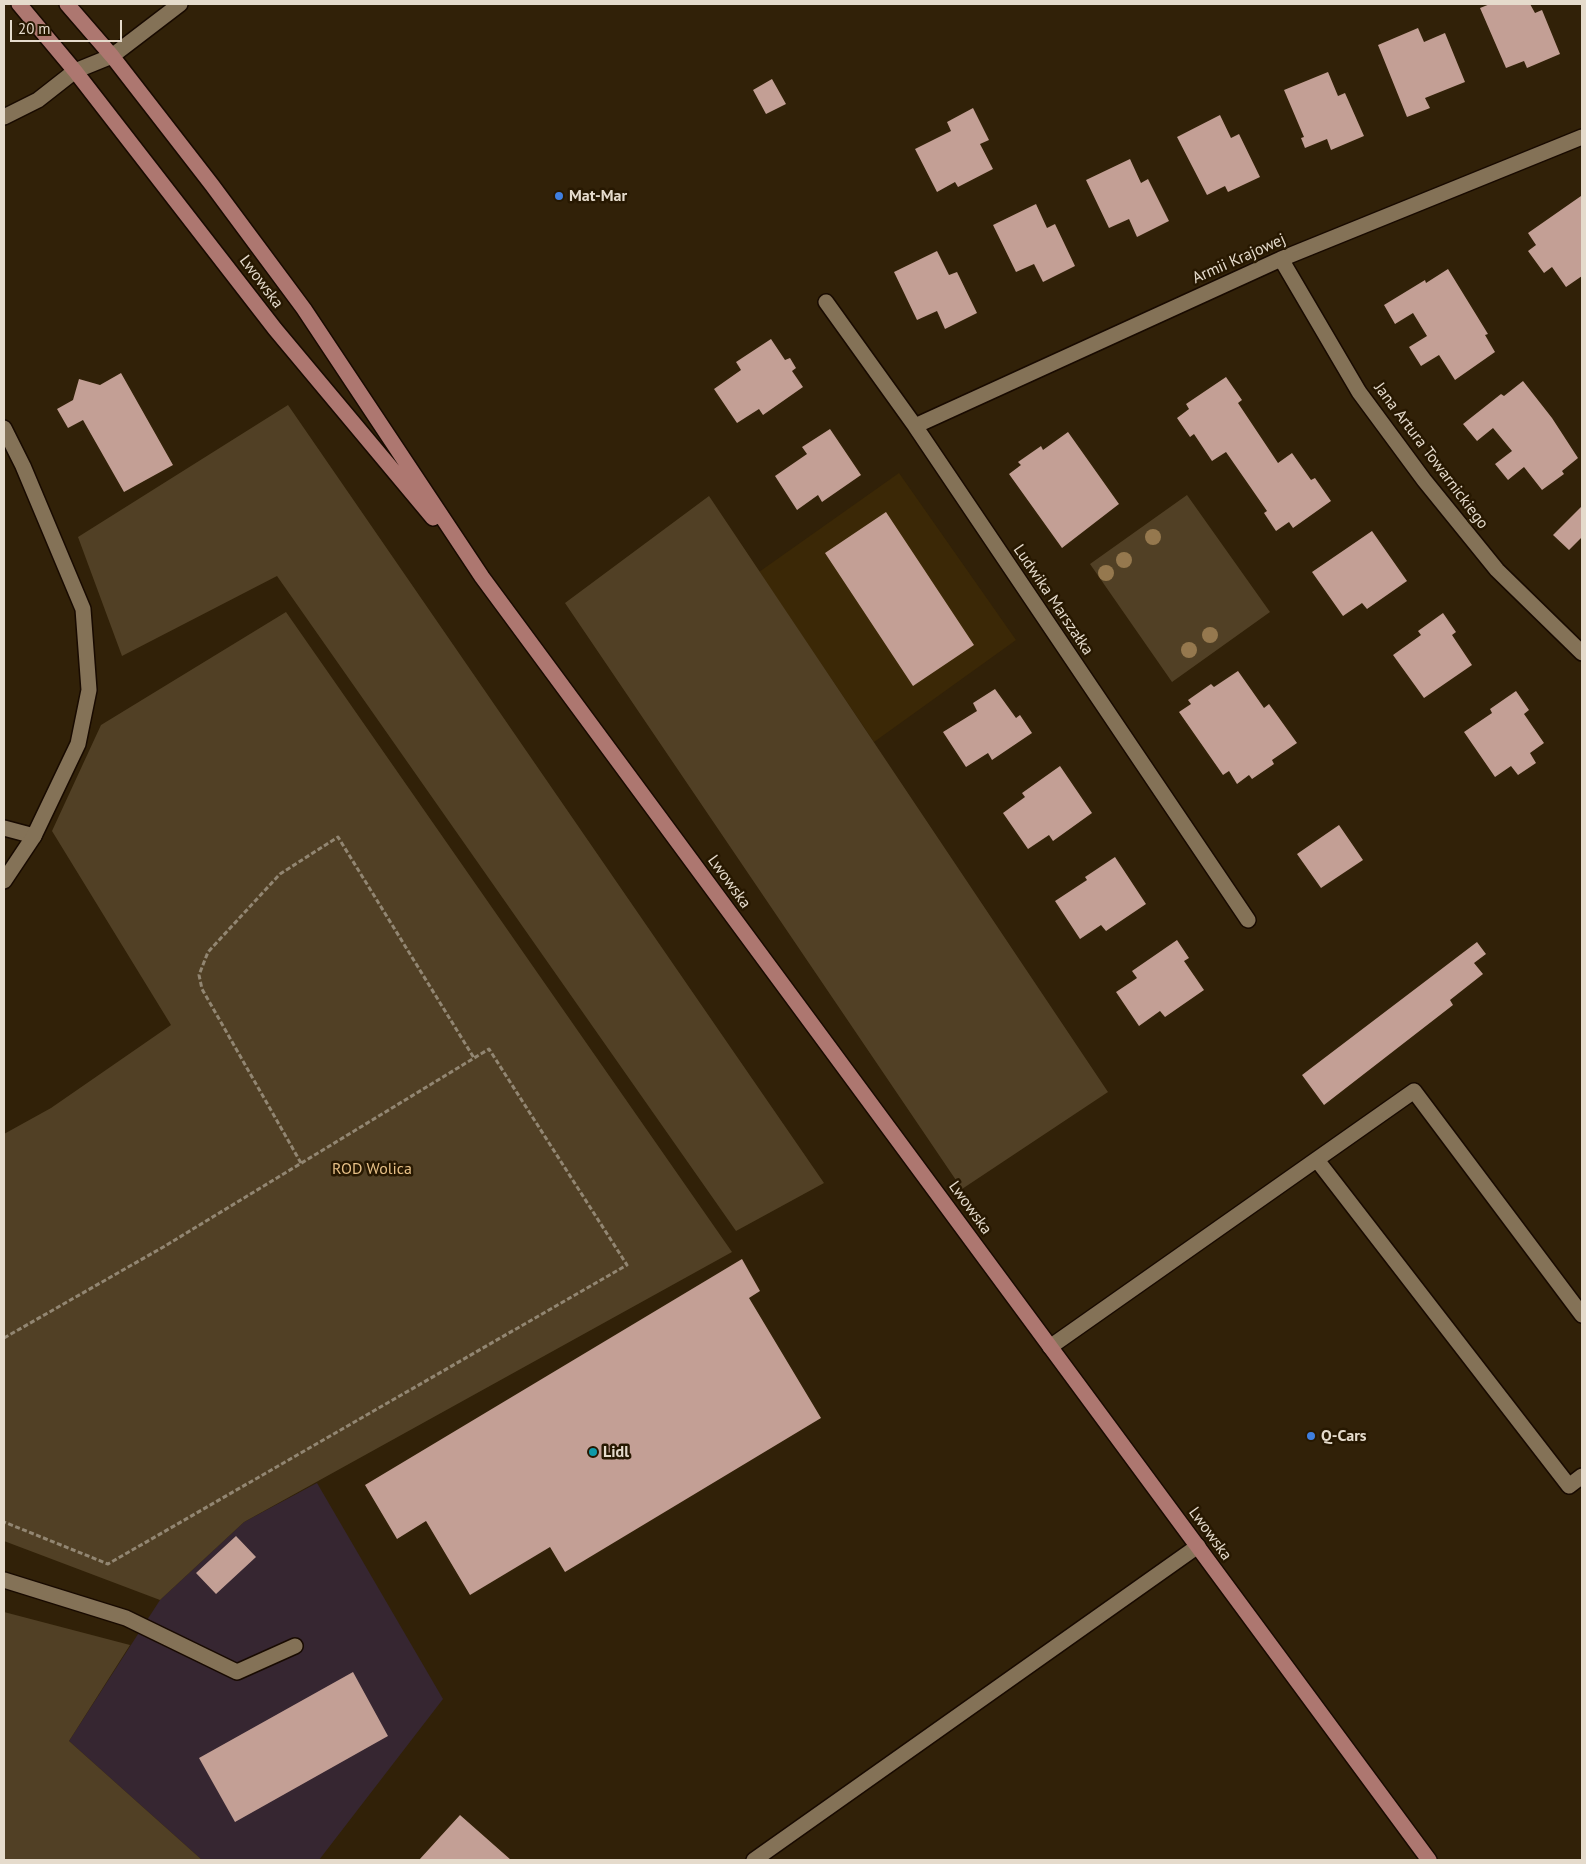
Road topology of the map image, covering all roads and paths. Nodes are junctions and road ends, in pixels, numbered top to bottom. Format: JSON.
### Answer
{"nodes":[{"id":1,"x":19,"y":4,"type":"edge"},
{"id":2,"x":67,"y":4,"type":"edge"},
{"id":3,"x":180,"y":4,"type":"edge"},
{"id":4,"x":112,"y":56,"type":"junction"},
{"id":5,"x":75,"y":71,"type":"junction"},
{"id":6,"x":4,"y":117,"type":"edge"},
{"id":7,"x":1582,"y":138,"type":"edge"},
{"id":8,"x":1280,"y":259,"type":"junction"},
{"id":9,"x":826,"y":302,"type":"dead end"},
{"id":10,"x":916,"y":426,"type":"junction"},
{"id":11,"x":4,"y":428,"type":"edge"},
{"id":12,"x":482,"y":577,"type":"junction"},
{"id":13,"x":1582,"y":653,"type":"edge"},
{"id":14,"x":4,"y":828,"type":"edge"},
{"id":15,"x":34,"y":836,"type":"junction"},
{"id":16,"x":4,"y":881,"type":"edge"},
{"id":17,"x":1248,"y":920,"type":"dead end"},
{"id":18,"x":474,"y":1058,"type":"junction"},
{"id":19,"x":1317,"y":1160,"type":"junction"},
{"id":20,"x":302,"y":1163,"type":"junction"},
{"id":21,"x":1582,"y":1315,"type":"edge"},
{"id":22,"x":4,"y":1338,"type":"edge"},
{"id":23,"x":1050,"y":1346,"type":"junction"},
{"id":24,"x":1582,"y":1476,"type":"edge"},
{"id":25,"x":4,"y":1522,"type":"edge"},
{"id":26,"x":1198,"y":1546,"type":"junction"},
{"id":27,"x":4,"y":1580,"type":"edge"},
{"id":28,"x":295,"y":1646,"type":"dead end"},
{"id":29,"x":754,"y":1860,"type":"edge"},
{"id":30,"x":1429,"y":1860,"type":"edge"}],
"edges":[{"from":1,"to":5,"type":"main road","name":"Lwowska"},
{"from":2,"to":4,"type":"main road","name":"Lwowska"},
{"from":3,"to":4,"type":"street"},
{"from":4,"to":5,"type":"street"},
{"from":4,"to":12,"type":"main road","name":"Lwowska"},
{"from":5,"to":6,"type":"street"},
{"from":5,"to":12,"type":"main road","name":"Lwowska"},
{"from":7,"to":8,"type":"street","name":"Armii Krajowej"},
{"from":8,"to":10,"type":"street","name":"Armii Krajowej"},
{"from":8,"to":13,"type":"street","name":"Jana Artura Towarnickiego"},
{"from":9,"to":10,"type":"street","name":"Ludwika Marszałka"},
{"from":10,"to":17,"type":"street","name":"Ludwika Marszałka"},
{"from":11,"to":15,"type":"street"},
{"from":12,"to":23,"type":"main road","name":"Lwowska"},
{"from":14,"to":15,"type":"street"},
{"from":15,"to":16,"type":"street"},
{"from":18,"to":20,"type":"path"},
{"from":18,"to":20,"type":"path"},
{"from":18,"to":25,"type":"path"},
{"from":19,"to":21,"type":"street"},
{"from":19,"to":23,"type":"street"},
{"from":19,"to":24,"type":"street"},
{"from":20,"to":22,"type":"path"},
{"from":23,"to":26,"type":"main road","name":"Lwowska"},
{"from":26,"to":29,"type":"street"},
{"from":26,"to":30,"type":"main road","name":"Lwowska"},
{"from":27,"to":28,"type":"street"}]}
